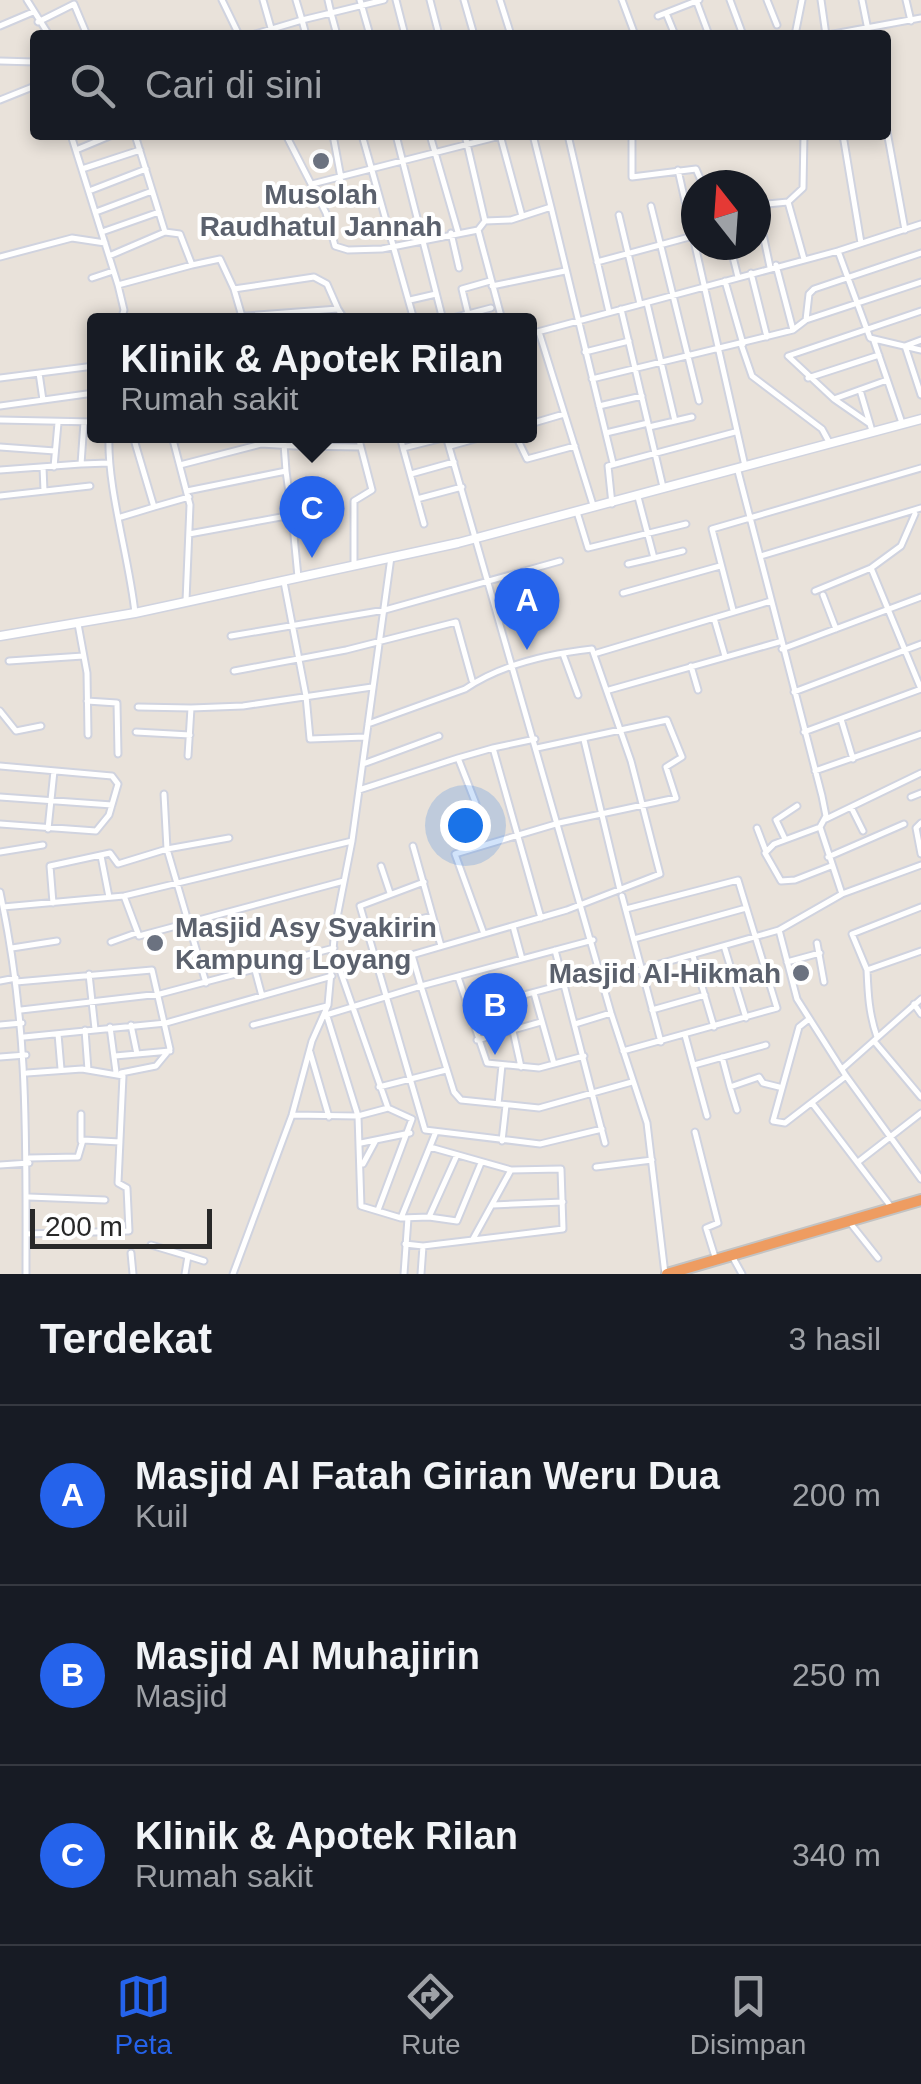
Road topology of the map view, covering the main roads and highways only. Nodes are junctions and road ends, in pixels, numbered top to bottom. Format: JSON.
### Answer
{"nodes":[{"id":1,"x":921,"y":1200,"type":"edge"},
{"id":2,"x":666,"y":1274,"type":"edge"}],
"edges":[{"from":1,"to":2,"type":"highway"}]}
